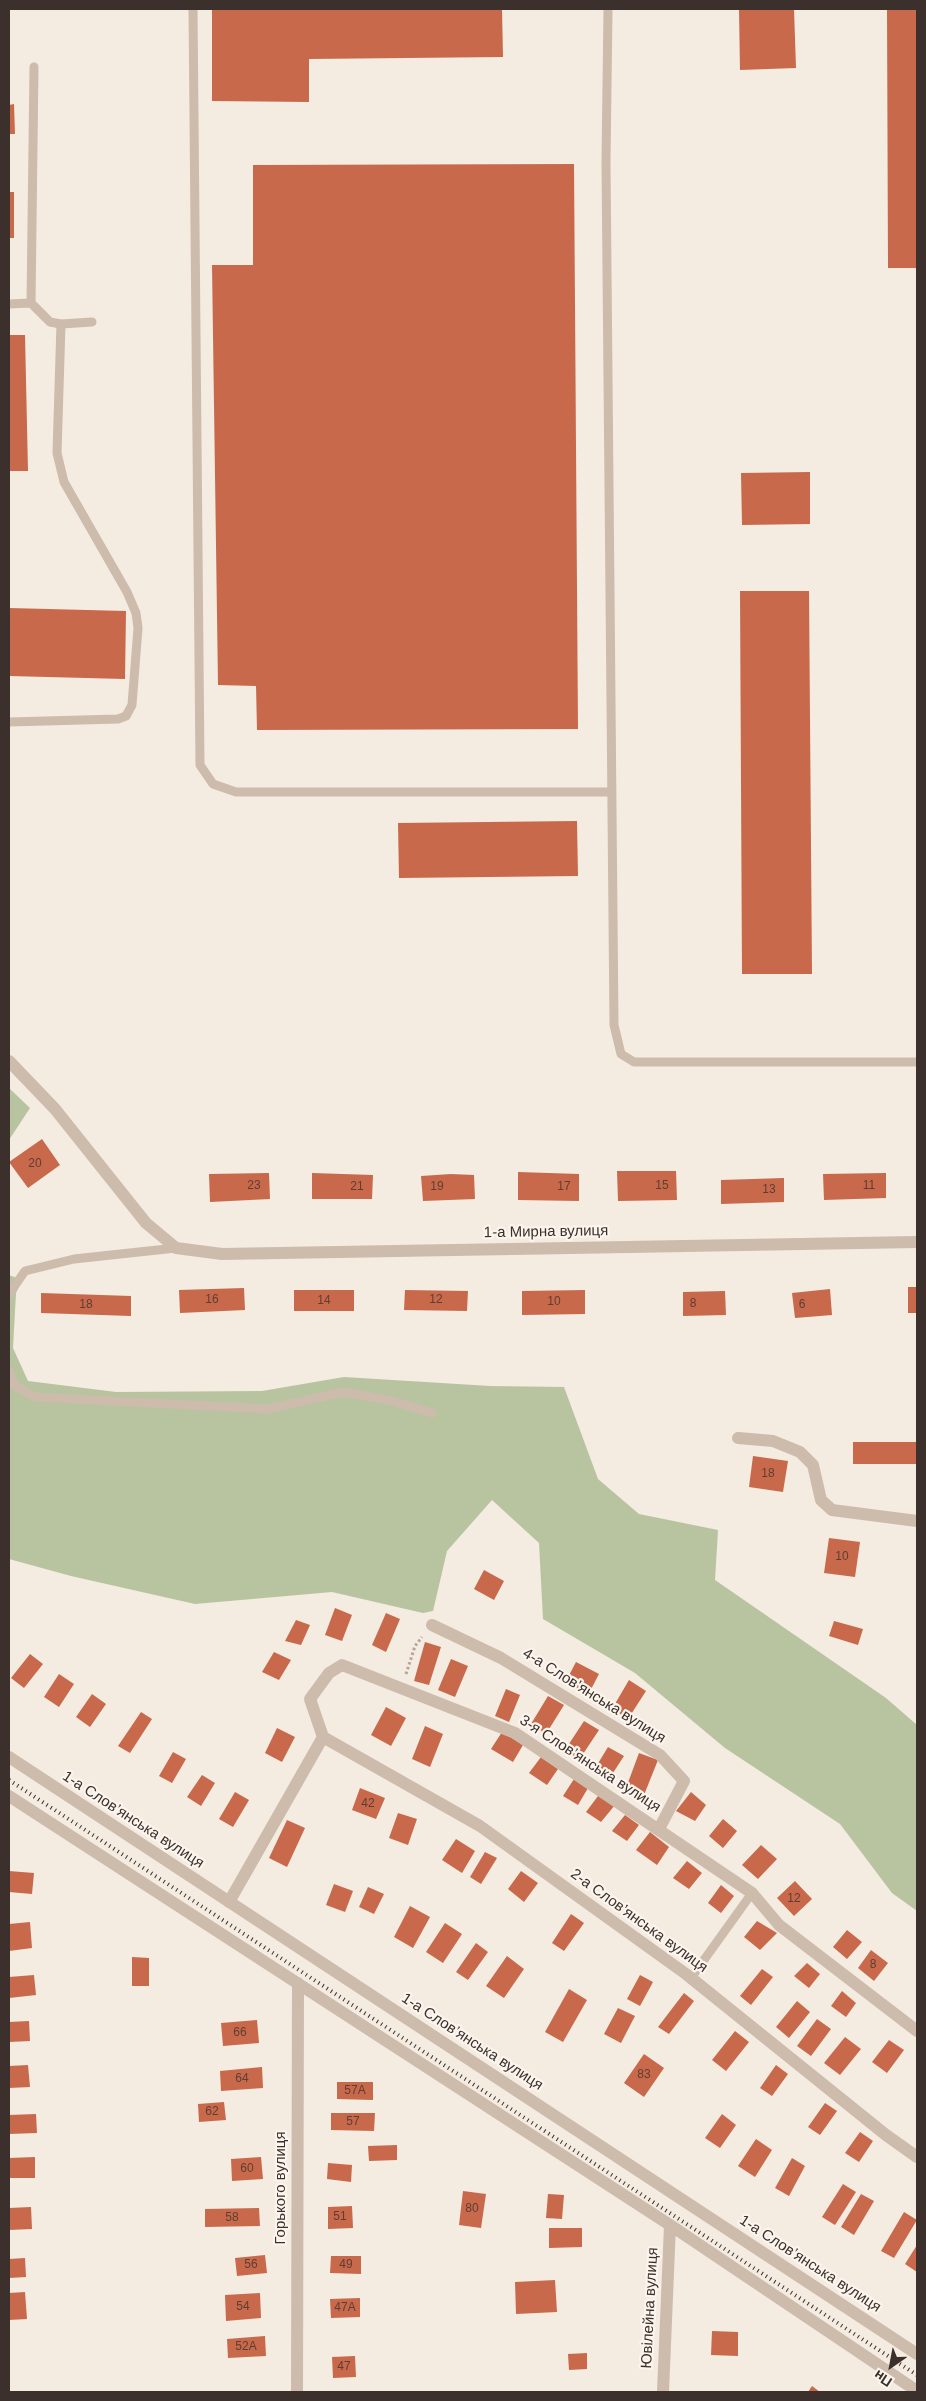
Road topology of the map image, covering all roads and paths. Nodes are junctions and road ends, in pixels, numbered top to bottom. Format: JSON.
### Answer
{"nodes":[{"id":1,"x":193,"y":9,"type":"edge"},
{"id":2,"x":608,"y":9,"type":"edge"},
{"id":3,"x":34,"y":67,"type":"dead end"},
{"id":4,"x":31,"y":303,"type":"junction"},
{"id":5,"x":9,"y":304,"type":"edge"},
{"id":6,"x":92,"y":322,"type":"dead end"},
{"id":7,"x":61,"y":324,"type":"junction"},
{"id":8,"x":9,"y":722,"type":"edge"},
{"id":9,"x":612,"y":792,"type":"junction"},
{"id":10,"x":9,"y":1061,"type":"edge"},
{"id":11,"x":917,"y":1062,"type":"edge"},
{"id":12,"x":917,"y":1242,"type":"edge"},
{"id":13,"x":176,"y":1248,"type":"junction"},
{"id":14,"x":9,"y":1294,"type":"edge"},
{"id":15,"x":9,"y":1371,"type":"edge"},
{"id":16,"x":432,"y":1413,"type":"dead end"},
{"id":17,"x":738,"y":1438,"type":"dead end"},
{"id":18,"x":917,"y":1521,"type":"edge"},
{"id":19,"x":432,"y":1625,"type":"dead end"},
{"id":20,"x":414,"y":1646,"type":"dead end"},
{"id":21,"x":401,"y":1688,"type":"junction"},
{"id":22,"x":323,"y":1737,"type":"junction"},
{"id":23,"x":9,"y":1757,"type":"edge"},
{"id":24,"x":9,"y":1796,"type":"edge"},
{"id":25,"x":659,"y":1829,"type":"junction"},
{"id":26,"x":752,"y":1893,"type":"junction"},
{"id":27,"x":229,"y":1902,"type":"junction"},
{"id":28,"x":691,"y":1978,"type":"junction"},
{"id":29,"x":298,"y":1983,"type":"junction"},
{"id":30,"x":917,"y":2031,"type":"edge"},
{"id":31,"x":917,"y":2158,"type":"edge"},
{"id":32,"x":670,"y":2225,"type":"junction"},
{"id":33,"x":917,"y":2354,"type":"edge"},
{"id":34,"x":917,"y":2391,"type":"edge"},
{"id":35,"x":297,"y":2392,"type":"edge"},
{"id":36,"x":663,"y":2392,"type":"edge"}],
"edges":[{"from":1,"to":9,"type":"lane"},
{"from":2,"to":9,"type":"lane"},
{"from":3,"to":4,"type":"lane"},
{"from":4,"to":5,"type":"lane"},
{"from":4,"to":7,"type":"lane"},
{"from":6,"to":7,"type":"lane"},
{"from":7,"to":8,"type":"lane"},
{"from":9,"to":11,"type":"lane"},
{"from":10,"to":13,"type":"street"},
{"from":12,"to":13,"type":"street","name":"1-а Мирна вулиця"},
{"from":13,"to":14,"type":"lane"},
{"from":15,"to":16,"type":"lane"},
{"from":17,"to":18,"type":"street"},
{"from":19,"to":25,"type":"street","name":"4-а Слов’янська вулиця"},
{"from":20,"to":21,"type":"path"},
{"from":21,"to":22,"type":"street","name":"3-я Слов’янська вулиця"},
{"from":21,"to":25,"type":"street","name":"3-я Слов’янська вулиця"},
{"from":22,"to":27,"type":"street"},
{"from":22,"to":28,"type":"street","name":"2-а Слов’янська вулиця"},
{"from":23,"to":27,"type":"street","name":"1-а Слов’янська вулиця"},
{"from":24,"to":29,"type":"street"},
{"from":25,"to":26,"type":"street","name":"3-я Слов’янська вулиця"},
{"from":26,"to":28,"type":"lane"},
{"from":26,"to":30,"type":"street","name":"3-я Слов’янська вулиця"},
{"from":27,"to":33,"type":"street","name":"1-а Слов’янська вулиця"},
{"from":28,"to":31,"type":"street","name":"2-а Слов’янська вулиця"},
{"from":29,"to":32,"type":"street"},
{"from":29,"to":35,"type":"street","name":"Горького вулиця"},
{"from":32,"to":34,"type":"street"},
{"from":32,"to":36,"type":"street","name":"Ювілейна вулиця"}]}
